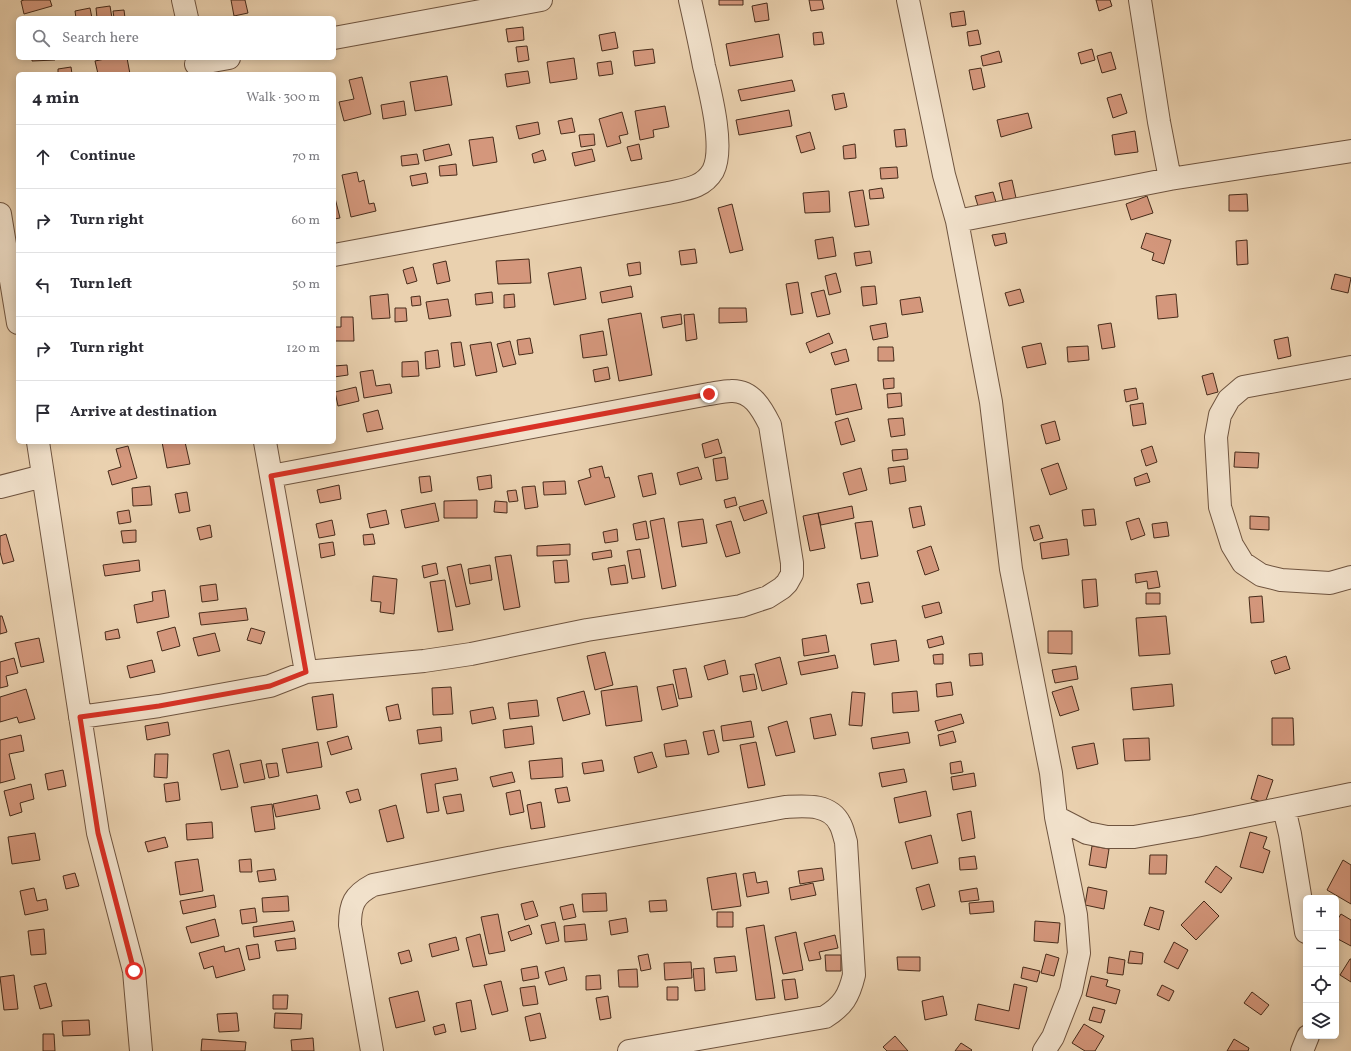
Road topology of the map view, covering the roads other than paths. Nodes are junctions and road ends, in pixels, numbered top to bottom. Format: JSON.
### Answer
{"nodes":[{"id":1,"x":183,"y":0,"type":"edge"},
{"id":2,"x":541,"y":0,"type":"edge"},
{"id":3,"x":690,"y":0,"type":"edge"},
{"id":4,"x":908,"y":0,"type":"edge"},
{"id":5,"x":1140,"y":0,"type":"edge"},
{"id":6,"x":187,"y":16,"type":"edge"},
{"id":7,"x":336,"y":38,"type":"edge"},
{"id":8,"x":220,"y":60,"type":"edge"},
{"id":9,"x":196,"y":65,"type":"edge"},
{"id":10,"x":1351,"y":151,"type":"edge"},
{"id":11,"x":1170,"y":180,"type":"junction"},
{"id":12,"x":0,"y":214,"type":"edge"},
{"id":13,"x":957,"y":221,"type":"junction"},
{"id":14,"x":336,"y":255,"type":"edge"},
{"id":15,"x":16,"y":311,"type":"edge"},
{"id":16,"x":1351,"y":367,"type":"edge"},
{"id":17,"x":38,"y":444,"type":"edge"},
{"id":18,"x":265,"y":444,"type":"edge"},
{"id":19,"x":43,"y":476,"type":"junction"},
{"id":20,"x":271,"y":476,"type":"junction"},
{"id":21,"x":0,"y":487,"type":"edge"},
{"id":22,"x":1351,"y":577,"type":"edge"},
{"id":23,"x":306,"y":672,"type":"junction"},
{"id":24,"x":80,"y":717,"type":"junction"},
{"id":25,"x":1351,"y":794,"type":"edge"},
{"id":26,"x":1284,"y":808,"type":"junction"},
{"id":27,"x":1056,"y":817,"type":"junction"},
{"id":28,"x":1306,"y":931,"type":"edge"},
{"id":29,"x":1307,"y":1039,"type":"edge"},
{"id":30,"x":141,"y":1051,"type":"edge"},
{"id":31,"x":372,"y":1051,"type":"edge"},
{"id":32,"x":629,"y":1051,"type":"edge"},
{"id":33,"x":1044,"y":1051,"type":"edge"},
{"id":34,"x":1302,"y":1051,"type":"edge"}],
"edges":[{"from":1,"to":6,"type":"street"},
{"from":2,"to":7,"type":"street"},
{"from":3,"to":14,"type":"street"},
{"from":4,"to":13,"type":"street"},
{"from":5,"to":11,"type":"street"},
{"from":8,"to":9,"type":"street"},
{"from":10,"to":11,"type":"street"},
{"from":11,"to":13,"type":"street"},
{"from":12,"to":15,"type":"street"},
{"from":13,"to":27,"type":"street"},
{"from":16,"to":22,"type":"street"},
{"from":17,"to":19,"type":"street"},
{"from":18,"to":20,"type":"street"},
{"from":19,"to":21,"type":"street"},
{"from":19,"to":24,"type":"street"},
{"from":20,"to":23,"type":"street"},
{"from":20,"to":23,"type":"street"},
{"from":23,"to":24,"type":"street"},
{"from":24,"to":30,"type":"street"},
{"from":25,"to":26,"type":"street"},
{"from":26,"to":27,"type":"street"},
{"from":26,"to":28,"type":"street"},
{"from":27,"to":33,"type":"street"},
{"from":29,"to":34,"type":"street"},
{"from":31,"to":32,"type":"street"}]}
